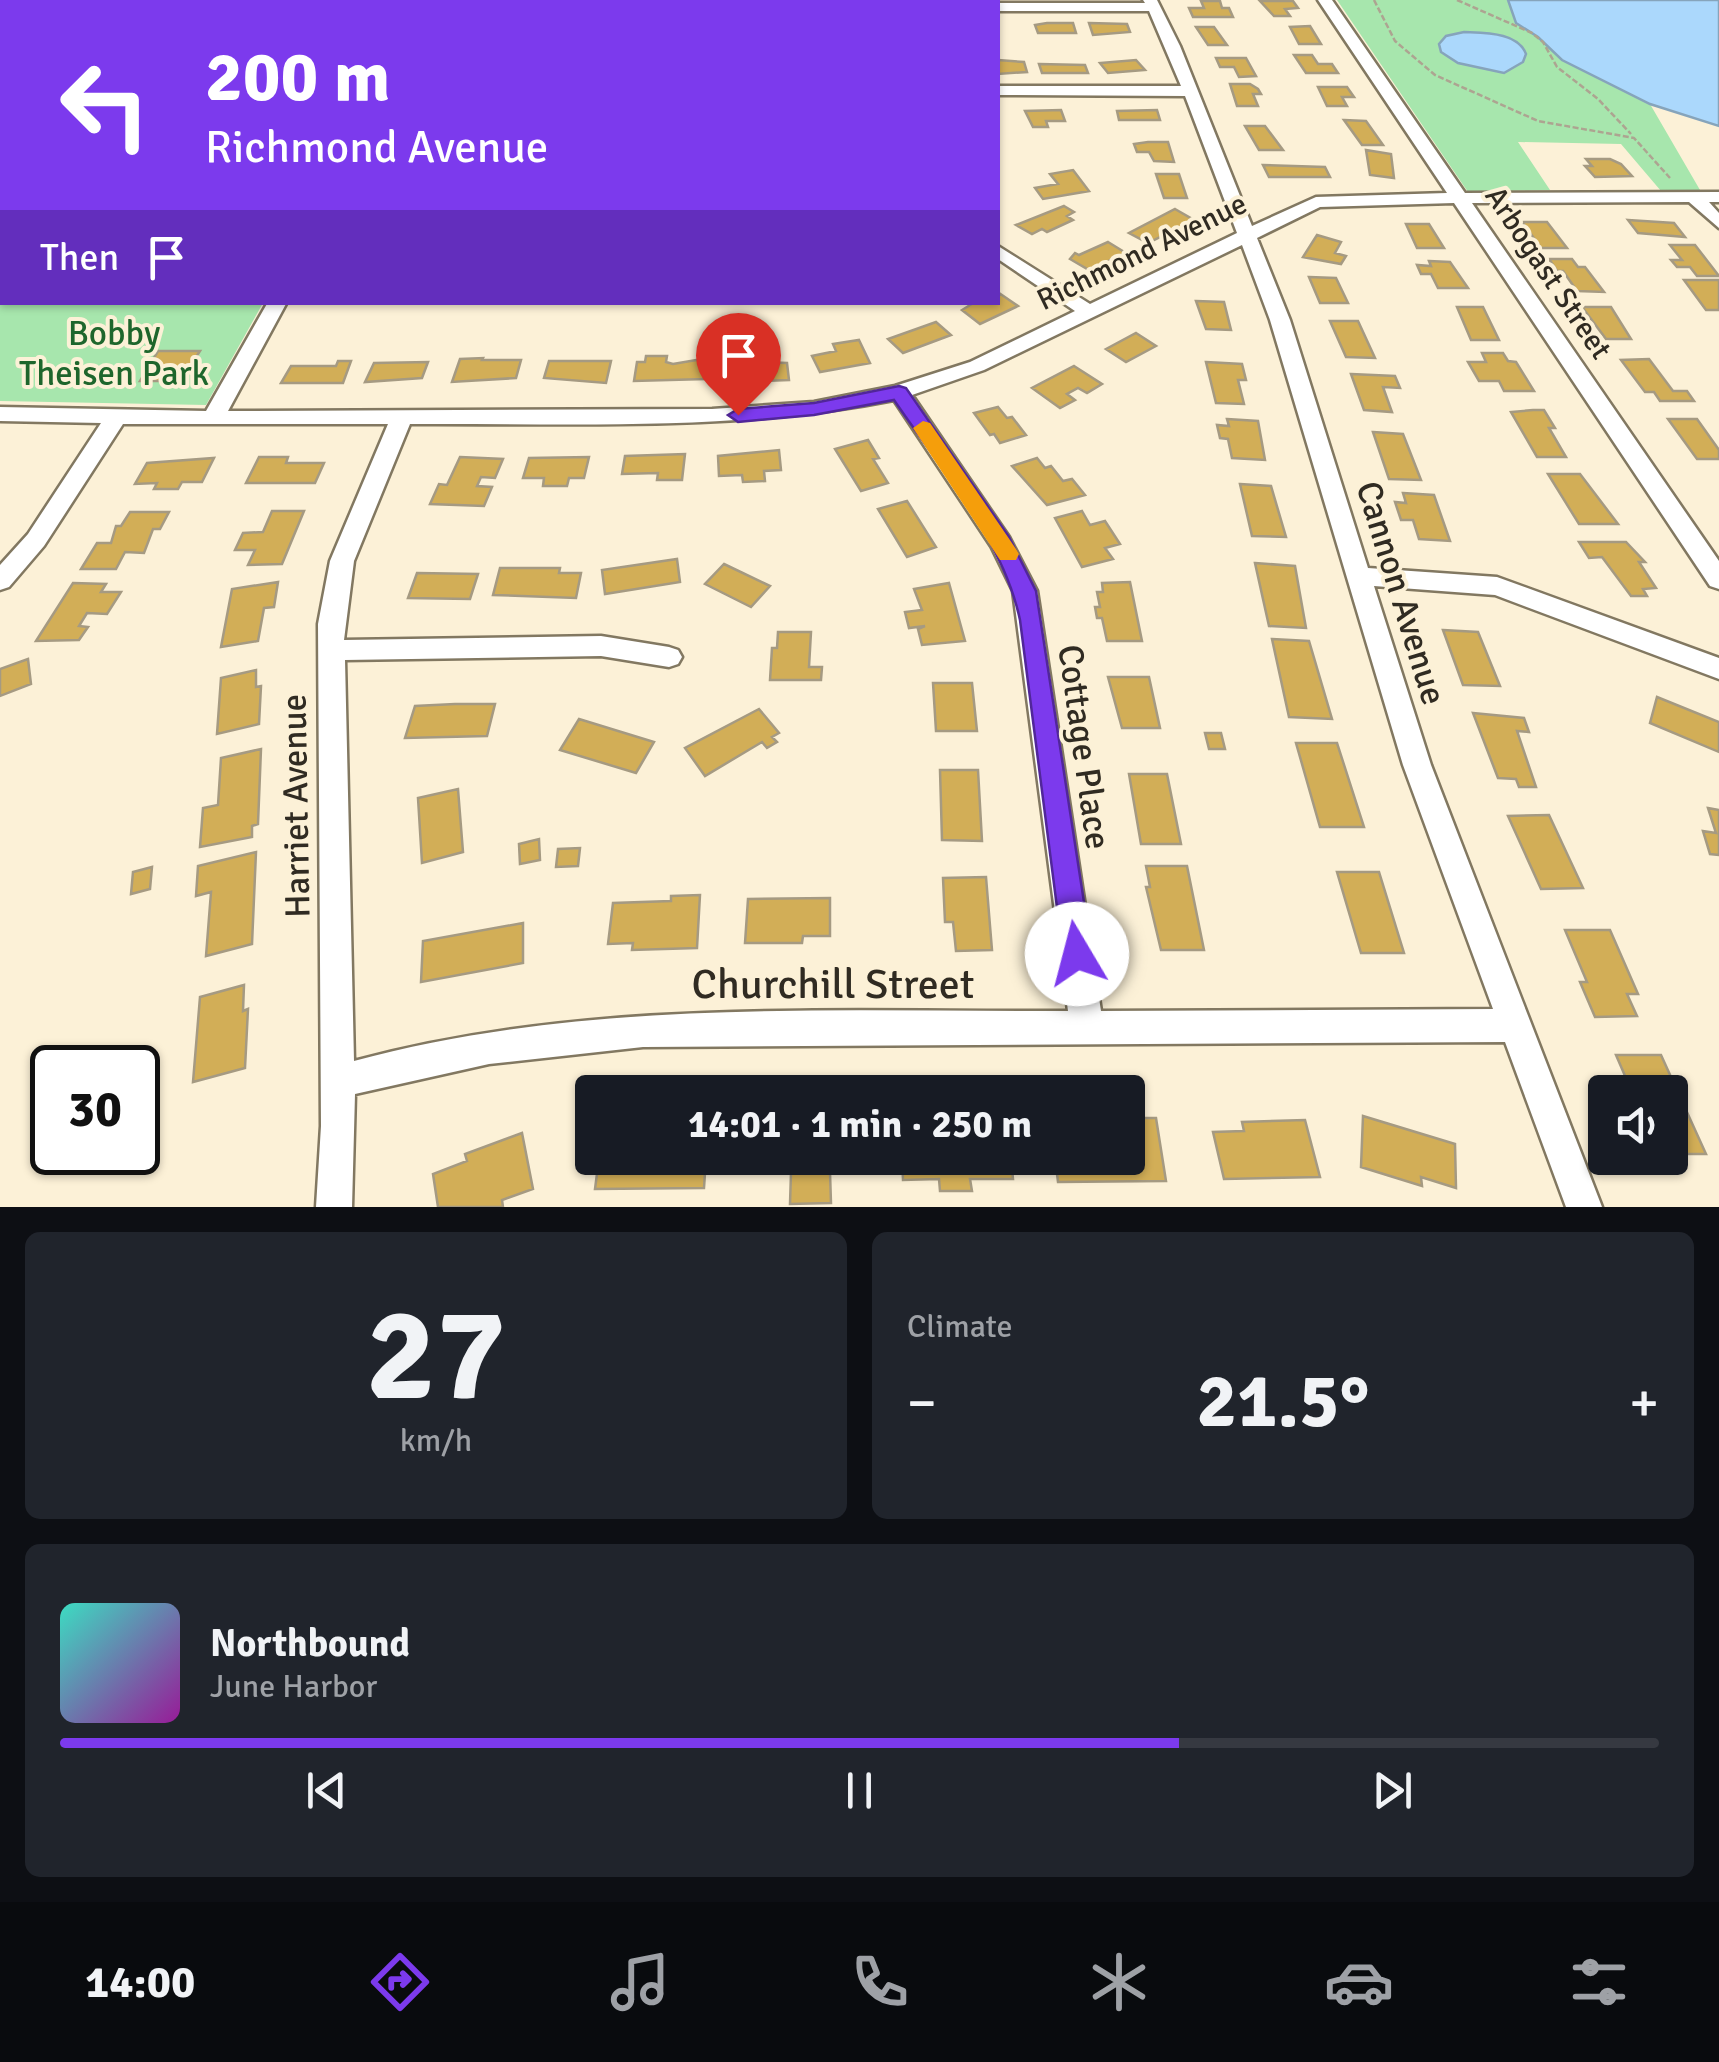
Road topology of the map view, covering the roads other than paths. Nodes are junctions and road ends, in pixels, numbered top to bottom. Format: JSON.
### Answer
{"nodes":[{"id":1,"x":1325,"y":0,"type":"edge"},
{"id":2,"x":1152,"y":3,"type":"edge"},
{"id":3,"x":1000,"y":7,"type":"edge"},
{"id":4,"x":1000,"y":91,"type":"edge"},
{"id":5,"x":1191,"y":91,"type":"junction"},
{"id":6,"x":1690,"y":197,"type":"junction"},
{"id":7,"x":1719,"y":197,"type":"edge"},
{"id":8,"x":1461,"y":198,"type":"junction"},
{"id":9,"x":1719,"y":224,"type":"edge"},
{"id":10,"x":1246,"y":234,"type":"junction"},
{"id":11,"x":1000,"y":251,"type":"edge"},
{"id":12,"x":276,"y":305,"type":"edge"},
{"id":13,"x":1090,"y":312,"type":"junction"},
{"id":14,"x":899,"y":392,"type":"junction"},
{"id":15,"x":0,"y":414,"type":"edge"},
{"id":16,"x":116,"y":417,"type":"junction"},
{"id":17,"x":402,"y":417,"type":"junction"},
{"id":18,"x":212,"y":418,"type":"junction"},
{"id":19,"x":1360,"y":576,"type":"junction"},
{"id":20,"x":1719,"y":580,"type":"edge"},
{"id":21,"x":0,"y":581,"type":"edge"},
{"id":22,"x":331,"y":650,"type":"junction"},
{"id":23,"x":669,"y":657,"type":"dead end"},
{"id":24,"x":1719,"y":669,"type":"edge"},
{"id":25,"x":1514,"y":1025,"type":"junction"},
{"id":26,"x":1087,"y":1028,"type":"junction"},
{"id":27,"x":338,"y":1082,"type":"junction"},
{"id":28,"x":334,"y":1207,"type":"edge"},
{"id":29,"x":1584,"y":1207,"type":"edge"}],
"edges":[{"from":1,"to":8,"type":"street","name":"Arbogast Street"},
{"from":2,"to":3,"type":"street"},
{"from":2,"to":5,"type":"street","name":"Cannon Avenue"},
{"from":4,"to":5,"type":"street"},
{"from":5,"to":10,"type":"street","name":"Cannon Avenue"},
{"from":6,"to":7,"type":"street","name":"Richmond Avenue"},
{"from":6,"to":8,"type":"street","name":"Richmond Avenue"},
{"from":6,"to":9,"type":"street"},
{"from":8,"to":10,"type":"street","name":"Richmond Avenue"},
{"from":8,"to":20,"type":"street","name":"Arbogast Street"},
{"from":10,"to":13,"type":"street","name":"Richmond Avenue"},
{"from":10,"to":19,"type":"street","name":"Cannon Avenue"},
{"from":11,"to":13,"type":"street"},
{"from":12,"to":18,"type":"street"},
{"from":13,"to":14,"type":"street","name":"Richmond Avenue"},
{"from":14,"to":17,"type":"street","name":"Richmond Avenue"},
{"from":14,"to":26,"type":"street","name":"Cottage Place"},
{"from":15,"to":16,"type":"street","name":"Richmond Avenue"},
{"from":16,"to":18,"type":"street","name":"Richmond Avenue"},
{"from":16,"to":21,"type":"street"},
{"from":17,"to":18,"type":"street","name":"Richmond Avenue"},
{"from":17,"to":22,"type":"street","name":"Harriet Avenue"},
{"from":19,"to":24,"type":"street"},
{"from":19,"to":25,"type":"street","name":"Cannon Avenue"},
{"from":22,"to":23,"type":"street"},
{"from":22,"to":27,"type":"street","name":"Harriet Avenue"},
{"from":25,"to":26,"type":"street","name":"Churchill Street"},
{"from":25,"to":29,"type":"street","name":"Cannon Avenue"},
{"from":26,"to":27,"type":"street","name":"Churchill Street"},
{"from":27,"to":28,"type":"street","name":"Harriet Avenue"}]}
